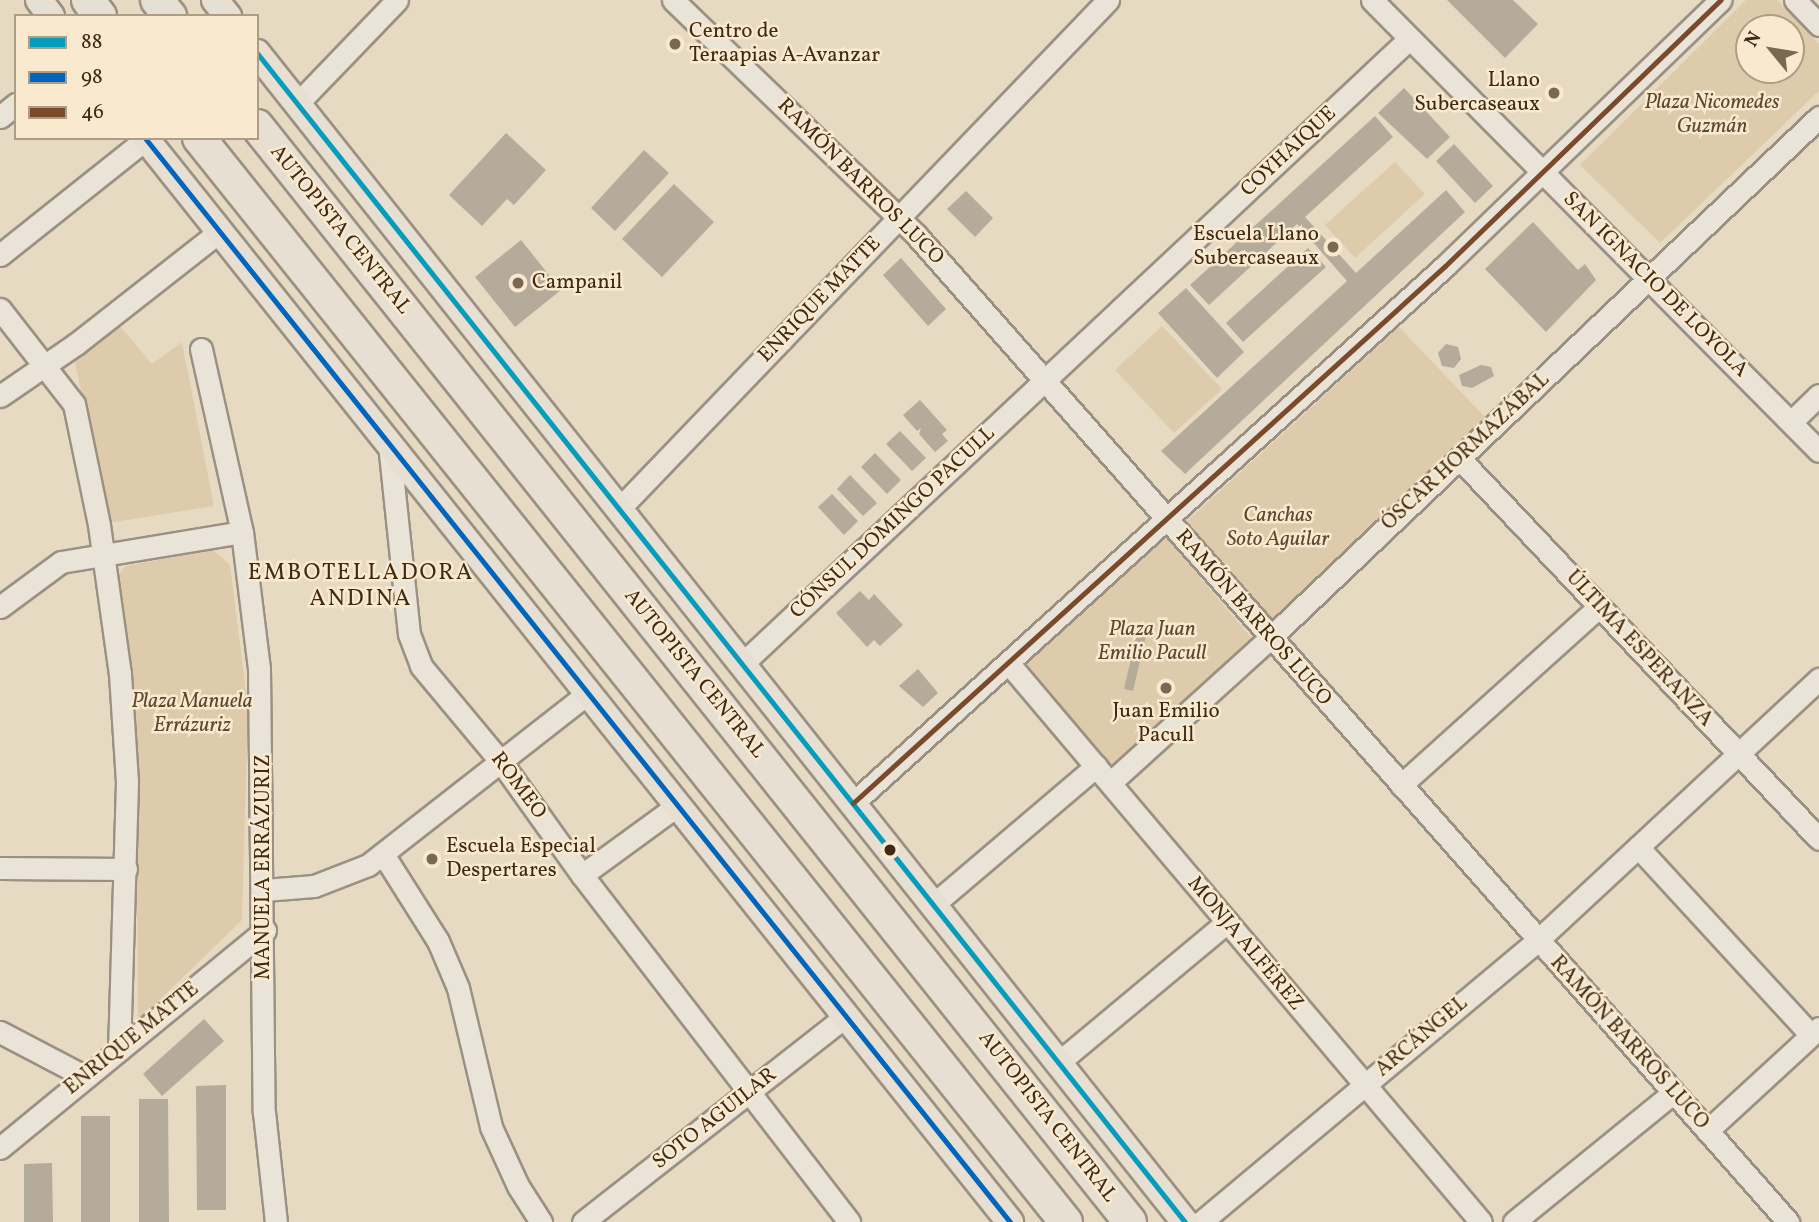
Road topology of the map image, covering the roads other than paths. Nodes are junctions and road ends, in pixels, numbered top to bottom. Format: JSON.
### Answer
{"nodes":[{"id":1,"x":157,"y":0,"type":"edge"},
{"id":2,"x":215,"y":0,"type":"edge"},
{"id":3,"x":397,"y":0,"type":"edge"},
{"id":4,"x":1108,"y":0,"type":"edge"},
{"id":5,"x":1372,"y":0,"type":"edge"},
{"id":6,"x":1720,"y":0,"type":"edge"},
{"id":7,"x":1795,"y":0,"type":"edge"},
{"id":8,"x":687,"y":4,"type":"edge"},
{"id":9,"x":168,"y":14,"type":"edge"},
{"id":10,"x":226,"y":14,"type":"edge"},
{"id":11,"x":1819,"y":25,"type":"edge"},
{"id":12,"x":1410,"y":38,"type":"junction"},
{"id":13,"x":259,"y":56,"type":"edge"},
{"id":14,"x":297,"y":104,"type":"junction"},
{"id":15,"x":14,"y":106,"type":"edge"},
{"id":16,"x":0,"y":117,"type":"edge"},
{"id":17,"x":1819,"y":117,"type":"edge"},
{"id":18,"x":259,"y":128,"type":"edge"},
{"id":19,"x":145,"y":140,"type":"edge"},
{"id":20,"x":147,"y":140,"type":"edge"},
{"id":21,"x":201,"y":140,"type":"edge"},
{"id":22,"x":1544,"y":174,"type":"junction"},
{"id":23,"x":900,"y":217,"type":"junction"},
{"id":24,"x":219,"y":232,"type":"junction"},
{"id":25,"x":0,"y":255,"type":"edge"},
{"id":26,"x":1648,"y":279,"type":"junction"},
{"id":27,"x":0,"y":309,"type":"edge"},
{"id":28,"x":201,"y":349,"type":"dead end"},
{"id":29,"x":45,"y":368,"type":"junction"},
{"id":30,"x":1045,"y":382,"type":"junction"},
{"id":31,"x":1819,"y":395,"type":"edge"},
{"id":32,"x":0,"y":396,"type":"edge"},
{"id":33,"x":1791,"y":422,"type":"junction"},
{"id":34,"x":389,"y":444,"type":"junction"},
{"id":35,"x":1819,"y":450,"type":"edge"},
{"id":36,"x":1459,"y":458,"type":"junction"},
{"id":37,"x":619,"y":509,"type":"junction"},
{"id":38,"x":1167,"y":521,"type":"junction"},
{"id":39,"x":242,"y":532,"type":"junction"},
{"id":40,"x":102,"y":554,"type":"junction"},
{"id":41,"x":0,"y":607,"type":"edge"},
{"id":42,"x":1600,"y":607,"type":"junction"},
{"id":43,"x":1270,"y":638,"type":"junction"},
{"id":44,"x":742,"y":664,"type":"junction"},
{"id":45,"x":1010,"y":665,"type":"junction"},
{"id":46,"x":1819,"y":679,"type":"edge"},
{"id":47,"x":588,"y":693,"type":"junction"},
{"id":48,"x":1738,"y":754,"type":"junction"},
{"id":49,"x":501,"y":762,"type":"junction"},
{"id":50,"x":1096,"y":766,"type":"junction"},
{"id":51,"x":1110,"y":783,"type":"junction"},
{"id":52,"x":1401,"y":785,"type":"junction"},
{"id":53,"x":853,"y":803,"type":"junction"},
{"id":54,"x":678,"y":805,"type":"junction"},
{"id":55,"x":1819,"y":839,"type":"edge"},
{"id":56,"x":1638,"y":847,"type":"junction"},
{"id":57,"x":383,"y":854,"type":"junction"},
{"id":58,"x":0,"y":868,"type":"edge"},
{"id":59,"x":127,"y":869,"type":"junction"},
{"id":60,"x":582,"y":875,"type":"junction"},
{"id":61,"x":264,"y":890,"type":"junction"},
{"id":62,"x":934,"y":904,"type":"junction"},
{"id":63,"x":1227,"y":922,"type":"junction"},
{"id":64,"x":265,"y":930,"type":"junction"},
{"id":65,"x":1538,"y":940,"type":"junction"},
{"id":66,"x":846,"y":1016,"type":"junction"},
{"id":67,"x":1815,"y":1031,"type":"edge"},
{"id":68,"x":0,"y":1032,"type":"edge"},
{"id":69,"x":119,"y":1050,"type":"junction"},
{"id":70,"x":1059,"y":1062,"type":"junction"},
{"id":71,"x":86,"y":1077,"type":"junction"},
{"id":72,"x":1365,"y":1085,"type":"junction"},
{"id":73,"x":748,"y":1093,"type":"junction"},
{"id":74,"x":1673,"y":1093,"type":"junction"},
{"id":75,"x":1707,"y":1131,"type":"junction"},
{"id":76,"x":0,"y":1148,"type":"edge"},
{"id":77,"x":585,"y":1221,"type":"edge"},
{"id":78,"x":276,"y":1222,"type":"edge"},
{"id":79,"x":541,"y":1222,"type":"edge"},
{"id":80,"x":849,"y":1222,"type":"edge"},
{"id":81,"x":1010,"y":1222,"type":"edge"},
{"id":82,"x":1066,"y":1222,"type":"edge"},
{"id":83,"x":1129,"y":1222,"type":"edge"},
{"id":84,"x":1185,"y":1222,"type":"edge"},
{"id":85,"x":1201,"y":1222,"type":"edge"},
{"id":86,"x":1481,"y":1222,"type":"edge"},
{"id":87,"x":1514,"y":1222,"type":"edge"},
{"id":88,"x":1788,"y":1222,"type":"edge"}],
"edges":[{"from":1,"to":9,"type":"highway"},
{"from":2,"to":10,"type":"main road"},
{"from":3,"to":14,"type":"street"},
{"from":4,"to":23,"type":"street","name":"ENRIQUE MATTE"},
{"from":5,"to":12,"type":"street","name":"SAN IGNACIO DE LOYOLA"},
{"from":6,"to":22,"type":"street"},
{"from":7,"to":11,"type":"street"},
{"from":8,"to":23,"type":"street","name":"RAMÓN BARROS LUCO"},
{"from":12,"to":22,"type":"street","name":"SAN IGNACIO DE LOYOLA"},
{"from":12,"to":30,"type":"street","name":"COYHAIQUE"},
{"from":13,"to":14,"type":"main road"},
{"from":14,"to":37,"type":"main road"},
{"from":15,"to":16,"type":"street"},
{"from":17,"to":26,"type":"street","name":"ÓSCAR HORMAZÁBAL"},
{"from":18,"to":83,"type":"highway","name":"AUTOPISTA CENTRAL"},
{"from":19,"to":25,"type":"street"},
{"from":20,"to":24,"type":"main road"},
{"from":21,"to":82,"type":"highway"},
{"from":22,"to":26,"type":"street","name":"SAN IGNACIO DE LOYOLA"},
{"from":22,"to":38,"type":"street"},
{"from":23,"to":30,"type":"street","name":"RAMÓN BARROS LUCO"},
{"from":23,"to":37,"type":"street","name":"ENRIQUE MATTE"},
{"from":24,"to":29,"type":"street"},
{"from":24,"to":34,"type":"main road"},
{"from":26,"to":33,"type":"street","name":"SAN IGNACIO DE LOYOLA"},
{"from":26,"to":36,"type":"street","name":"ÓSCAR HORMAZÁBAL"},
{"from":27,"to":29,"type":"street"},
{"from":28,"to":39,"type":"street","name":"MANUELA ERRÁZURIZ"},
{"from":29,"to":32,"type":"street"},
{"from":29,"to":40,"type":"street"},
{"from":30,"to":38,"type":"street","name":"RAMÓN BARROS LUCO"},
{"from":30,"to":44,"type":"street","name":"CÓNSUL DOMINGO PACULL"},
{"from":31,"to":33,"type":"street"},
{"from":33,"to":35,"type":"street","name":"SAN IGNACIO DE LOYOLA"},
{"from":34,"to":47,"type":"main road"},
{"from":34,"to":49,"type":"street","name":"ROMEO"},
{"from":36,"to":42,"type":"street","name":"ÚLTIMA ESPERANZA"},
{"from":36,"to":43,"type":"street","name":"ÓSCAR HORMAZÁBAL"},
{"from":37,"to":44,"type":"main road"},
{"from":38,"to":43,"type":"street","name":"RAMÓN BARROS LUCO"},
{"from":38,"to":45,"type":"street"},
{"from":39,"to":40,"type":"street"},
{"from":39,"to":61,"type":"street","name":"MANUELA ERRÁZURIZ"},
{"from":40,"to":41,"type":"street"},
{"from":40,"to":59,"type":"street"},
{"from":42,"to":48,"type":"street","name":"ÚLTIMA ESPERANZA"},
{"from":42,"to":52,"type":"street"},
{"from":43,"to":51,"type":"street","name":"ÓSCAR HORMAZÁBAL"},
{"from":43,"to":52,"type":"street","name":"RAMÓN BARROS LUCO"},
{"from":44,"to":53,"type":"main road"},
{"from":45,"to":50,"type":"street","name":"MONJA ALFÉREZ"},
{"from":45,"to":53,"type":"street"},
{"from":46,"to":48,"type":"street","name":"ARCÁNGEL"},
{"from":47,"to":49,"type":"street"},
{"from":47,"to":54,"type":"main road"},
{"from":48,"to":55,"type":"street","name":"ÚLTIMA ESPERANZA"},
{"from":48,"to":56,"type":"street","name":"ARCÁNGEL"},
{"from":49,"to":57,"type":"street"},
{"from":49,"to":60,"type":"street","name":"ROMEO"},
{"from":50,"to":51,"type":"street","name":"MONJA ALFÉREZ"},
{"from":50,"to":62,"type":"street"},
{"from":51,"to":63,"type":"street","name":"MONJA ALFÉREZ"},
{"from":52,"to":65,"type":"street","name":"RAMÓN BARROS LUCO"},
{"from":53,"to":62,"type":"main road"},
{"from":54,"to":60,"type":"street"},
{"from":54,"to":66,"type":"main road"},
{"from":56,"to":65,"type":"street","name":"ARCÁNGEL"},
{"from":56,"to":67,"type":"street"},
{"from":57,"to":61,"type":"street"},
{"from":57,"to":79,"type":"street"},
{"from":58,"to":59,"type":"street"},
{"from":59,"to":69,"type":"street"},
{"from":60,"to":73,"type":"street","name":"ROMEO"},
{"from":61,"to":64,"type":"street","name":"MANUELA ERRÁZURIZ"},
{"from":62,"to":70,"type":"main road"},
{"from":63,"to":70,"type":"street"},
{"from":63,"to":72,"type":"street","name":"MONJA ALFÉREZ"},
{"from":64,"to":69,"type":"street","name":"ENRIQUE MATTE"},
{"from":64,"to":78,"type":"street","name":"MANUELA ERRÁZURIZ"},
{"from":65,"to":72,"type":"street","name":"ARCÁNGEL"},
{"from":65,"to":74,"type":"street","name":"RAMÓN BARROS LUCO"},
{"from":66,"to":73,"type":"street","name":"SOTO AGUILAR"},
{"from":66,"to":81,"type":"main road"},
{"from":67,"to":75,"type":"street"},
{"from":68,"to":71,"type":"street"},
{"from":69,"to":71,"type":"street","name":"ENRIQUE MATTE"},
{"from":70,"to":84,"type":"main road"},
{"from":71,"to":76,"type":"street","name":"ENRIQUE MATTE"},
{"from":72,"to":85,"type":"street","name":"ARCÁNGEL"},
{"from":72,"to":86,"type":"street","name":"MONJA ALFÉREZ"},
{"from":73,"to":77,"type":"street","name":"SOTO AGUILAR"},
{"from":73,"to":80,"type":"street","name":"ROMEO"},
{"from":74,"to":75,"type":"street","name":"RAMÓN BARROS LUCO"},
{"from":74,"to":87,"type":"street"},
{"from":75,"to":88,"type":"street","name":"RAMÓN BARROS LUCO"}]}
